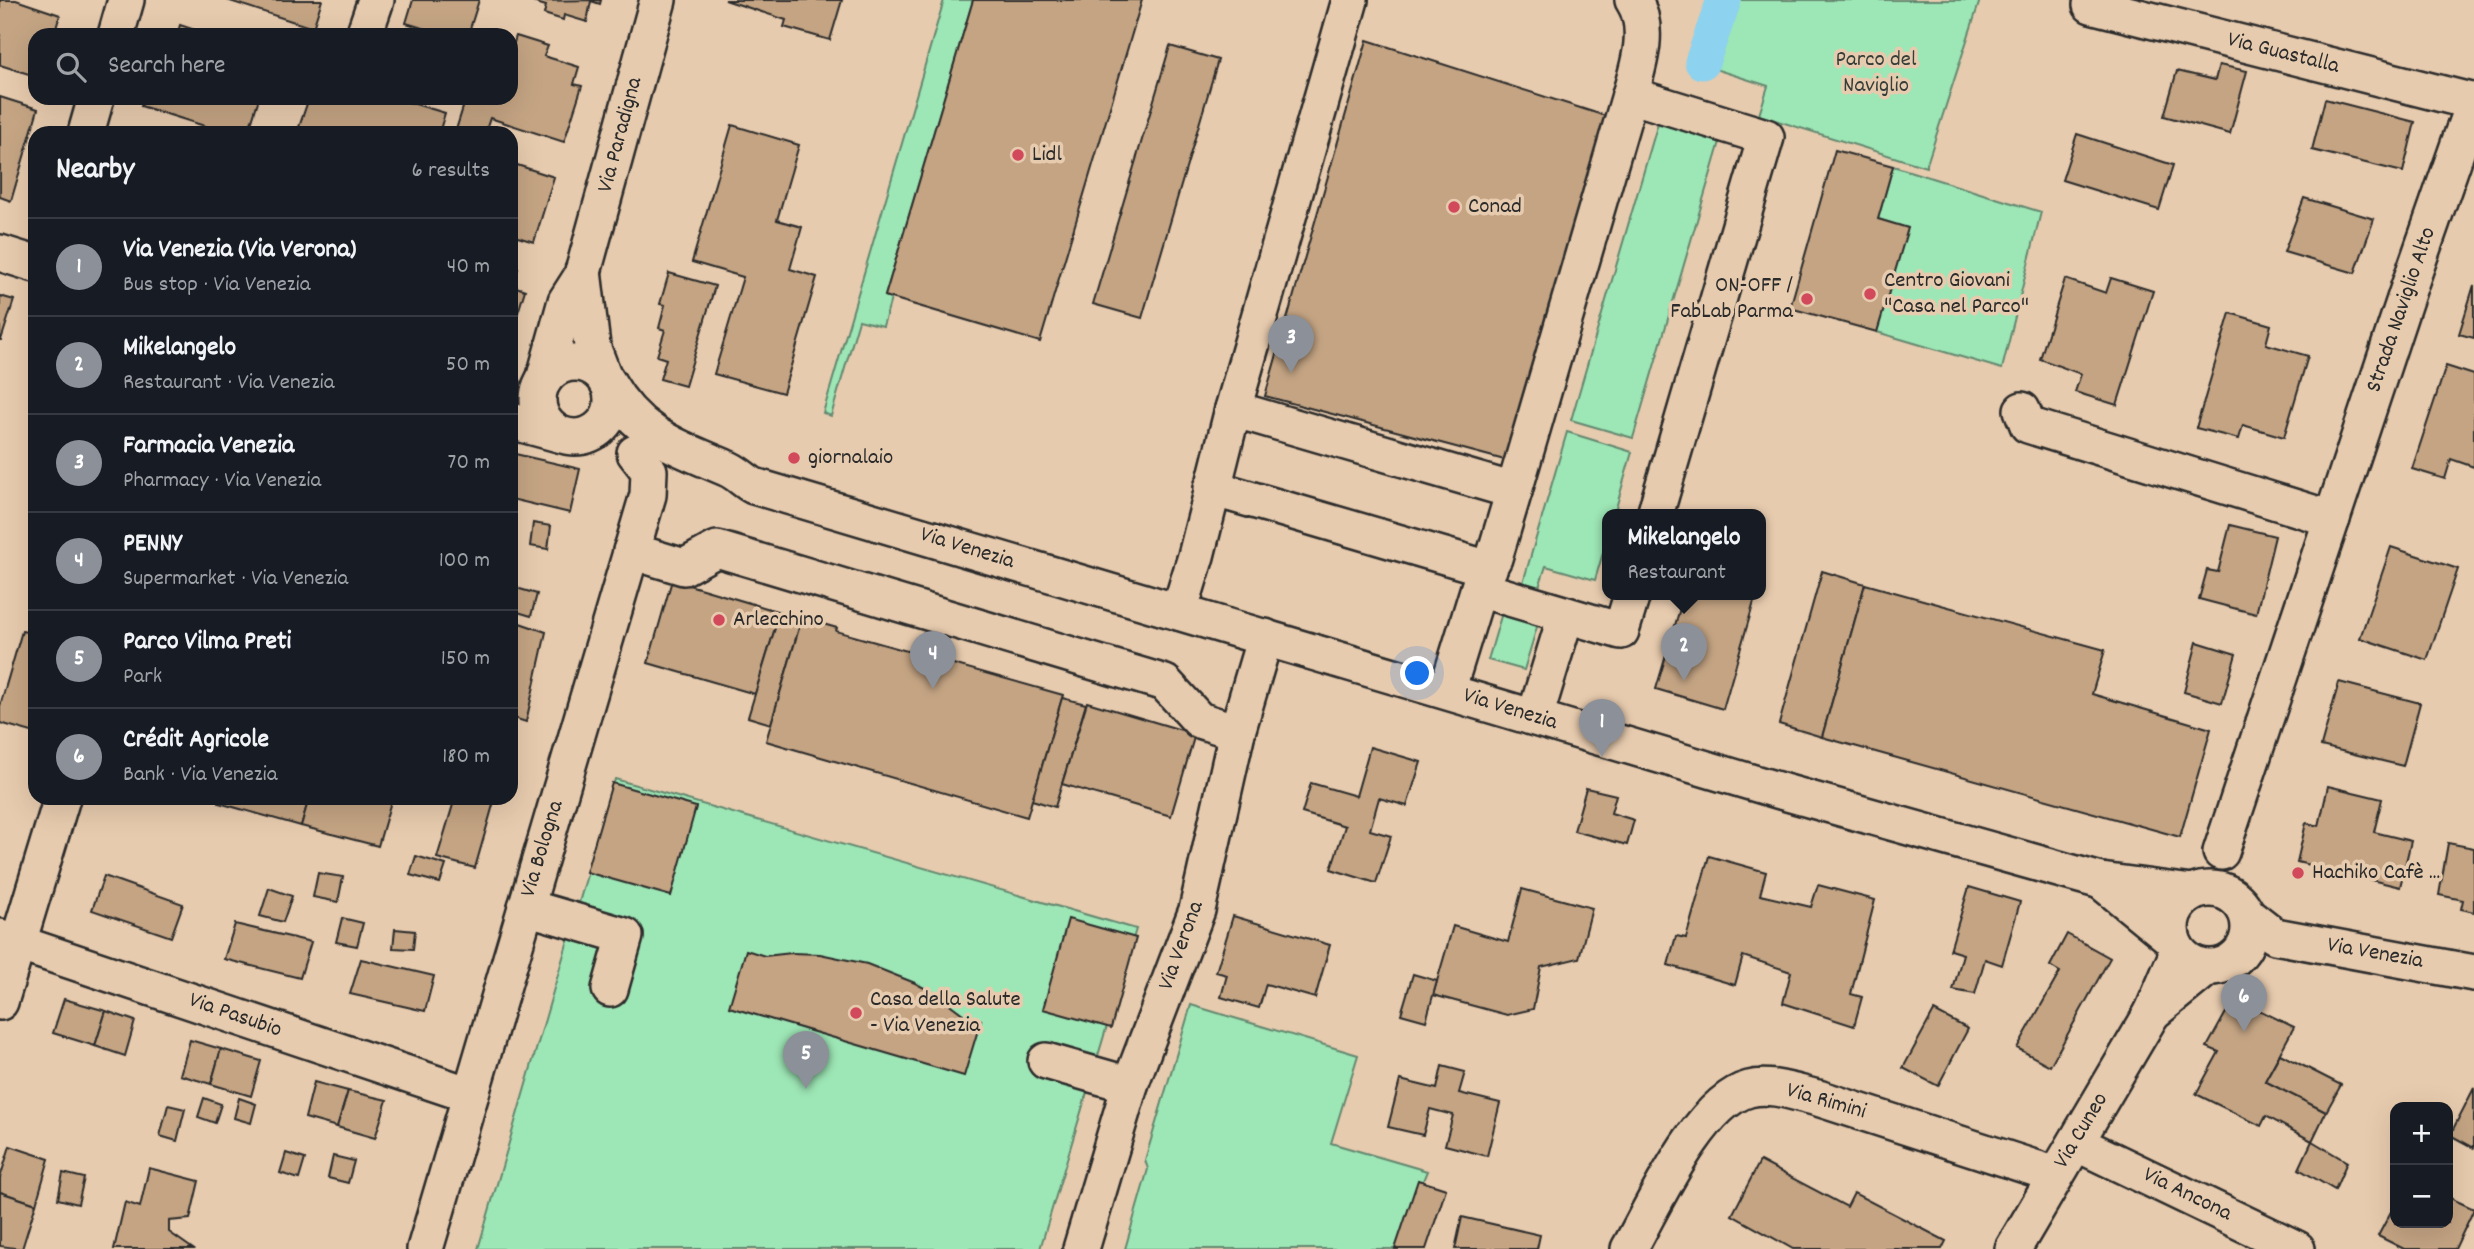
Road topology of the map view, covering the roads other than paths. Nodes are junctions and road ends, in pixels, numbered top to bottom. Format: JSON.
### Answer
{"nodes":[{"id":1,"x":127,"y":0,"type":"edge"},
{"id":2,"x":376,"y":0,"type":"edge"},
{"id":3,"x":658,"y":0,"type":"edge"},
{"id":4,"x":1350,"y":0,"type":"edge"},
{"id":5,"x":1633,"y":0,"type":"edge"},
{"id":6,"x":2091,"y":5,"type":"dead end"},
{"id":7,"x":118,"y":28,"type":"edge"},
{"id":8,"x":366,"y":28,"type":"edge"},
{"id":9,"x":1630,"y":95,"type":"junction"},
{"id":10,"x":2474,"y":102,"type":"edge"},
{"id":11,"x":94,"y":105,"type":"edge"},
{"id":12,"x":88,"y":126,"type":"edge"},
{"id":13,"x":0,"y":253,"type":"edge"},
{"id":14,"x":28,"y":262,"type":"edge"},
{"id":15,"x":583,"y":271,"type":"junction"},
{"id":16,"x":606,"y":379,"type":"junction"},
{"id":17,"x":543,"y":382,"type":"junction"},
{"id":18,"x":518,"y":399,"type":"edge"},
{"id":19,"x":1233,"y":409,"type":"junction"},
{"id":20,"x":2022,"y":410,"type":"dead end"},
{"id":21,"x":518,"y":423,"type":"edge"},
{"id":22,"x":567,"y":436,"type":"junction"},
{"id":23,"x":635,"y":453,"type":"junction"},
{"id":24,"x":760,"y":488,"type":"junction"},
{"id":25,"x":1212,"y":488,"type":"junction"},
{"id":26,"x":1514,"y":491,"type":"junction"},
{"id":27,"x":1657,"y":509,"type":"edge"},
{"id":28,"x":2332,"y":519,"type":"junction"},
{"id":29,"x":631,"y":551,"type":"junction"},
{"id":30,"x":1484,"y":579,"type":"junction"},
{"id":31,"x":1630,"y":600,"type":"edge"},
{"id":32,"x":1179,"y":612,"type":"junction"},
{"id":33,"x":1566,"y":615,"type":"junction"},
{"id":34,"x":1265,"y":637,"type":"junction"},
{"id":35,"x":1447,"y":691,"type":"junction"},
{"id":36,"x":1535,"y":717,"type":"junction"},
{"id":37,"x":1237,"y":732,"type":"junction"},
{"id":38,"x":59,"y":805,"type":"edge"},
{"id":39,"x":2221,"y":852,"type":"junction"},
{"id":40,"x":2101,"y":881,"type":"junction"},
{"id":41,"x":2198,"y":891,"type":"junction"},
{"id":42,"x":526,"y":907,"type":"junction"},
{"id":43,"x":2253,"y":926,"type":"junction"},
{"id":44,"x":9,"y":940,"type":"edge"},
{"id":45,"x":2186,"y":953,"type":"junction"},
{"id":46,"x":2474,"y":973,"type":"edge"},
{"id":47,"x":610,"y":989,"type":"dead end"},
{"id":48,"x":0,"y":1002,"type":"edge"},
{"id":49,"x":1046,"y":1061,"type":"dead end"},
{"id":50,"x":1130,"y":1085,"type":"junction"},
{"id":51,"x":470,"y":1095,"type":"junction"},
{"id":52,"x":2077,"y":1143,"type":"junction"},
{"id":53,"x":2056,"y":1175,"type":"junction"},
{"id":54,"x":425,"y":1249,"type":"edge"},
{"id":55,"x":1081,"y":1249,"type":"edge"},
{"id":56,"x":1629,"y":1249,"type":"edge"},
{"id":57,"x":2013,"y":1249,"type":"edge"},
{"id":58,"x":2297,"y":1249,"type":"edge"}],
"edges":[{"from":1,"to":7,"type":"street"},
{"from":2,"to":8,"type":"street"},
{"from":3,"to":15,"type":"street","name":"Via Paradigna"},
{"from":4,"to":19,"type":"street"},
{"from":5,"to":9,"type":"street"},
{"from":6,"to":10,"type":"street","name":"Via Guastalla"},
{"from":9,"to":26,"type":"street"},
{"from":9,"to":27,"type":"street"},
{"from":10,"to":28,"type":"street","name":"Strada Naviglio Alto"},
{"from":11,"to":12,"type":"street"},
{"from":13,"to":14,"type":"street"},
{"from":15,"to":16,"type":"street","name":"Via Paradigna"},
{"from":15,"to":17,"type":"street","name":"Via Paradigna"},
{"from":16,"to":17,"type":"street"},
{"from":16,"to":22,"type":"street"},
{"from":16,"to":24,"type":"street","name":"Via Venezia"},
{"from":17,"to":18,"type":"street"},
{"from":17,"to":22,"type":"street"},
{"from":19,"to":25,"type":"street"},
{"from":19,"to":26,"type":"street"},
{"from":20,"to":28,"type":"street"},
{"from":21,"to":22,"type":"street","name":"Via Venezia"},
{"from":22,"to":23,"type":"street","name":"Via Venezia"},
{"from":23,"to":24,"type":"street","name":"Via Venezia"},
{"from":23,"to":29,"type":"street","name":"Via Bologna"},
{"from":24,"to":32,"type":"street","name":"Via Venezia"},
{"from":25,"to":30,"type":"street"},
{"from":25,"to":32,"type":"street"},
{"from":26,"to":30,"type":"street"},
{"from":28,"to":39,"type":"street","name":"Strada Naviglio Alto"},
{"from":29,"to":37,"type":"street"},
{"from":29,"to":42,"type":"street","name":"Via Bologna"},
{"from":30,"to":33,"type":"street"},
{"from":30,"to":35,"type":"street"},
{"from":31,"to":33,"type":"street"},
{"from":32,"to":34,"type":"street","name":"Via Venezia"},
{"from":33,"to":36,"type":"street"},
{"from":34,"to":35,"type":"street","name":"Via Venezia"},
{"from":34,"to":37,"type":"street","name":"Via Verona"},
{"from":35,"to":36,"type":"street","name":"Via Venezia"},
{"from":36,"to":40,"type":"street","name":"Via Venezia"},
{"from":37,"to":50,"type":"street","name":"Via Verona"},
{"from":38,"to":44,"type":"street"},
{"from":39,"to":41,"type":"street","name":"Strada Naviglio Alto"},
{"from":39,"to":43,"type":"street"},
{"from":40,"to":41,"type":"street","name":"Via Venezia"},
{"from":40,"to":45,"type":"street","name":"Via Venezia"},
{"from":41,"to":43,"type":"street","name":"Via Venezia"},
{"from":41,"to":45,"type":"street"},
{"from":42,"to":47,"type":"street"},
{"from":42,"to":51,"type":"street","name":"Via Bologna"},
{"from":43,"to":45,"type":"street"},
{"from":43,"to":46,"type":"street","name":"Via Venezia"},
{"from":44,"to":48,"type":"street"},
{"from":44,"to":51,"type":"street","name":"Via Pasubio"},
{"from":45,"to":52,"type":"street","name":"Via Cuneo"},
{"from":49,"to":50,"type":"street"},
{"from":50,"to":55,"type":"street","name":"Via Verona"},
{"from":51,"to":54,"type":"street","name":"Via Bologna"},
{"from":52,"to":53,"type":"street","name":"Via Cuneo"},
{"from":52,"to":58,"type":"street","name":"Via Ancona"},
{"from":53,"to":56,"type":"street","name":"Via Rimini"},
{"from":53,"to":57,"type":"street","name":"Via Cuneo"}]}
